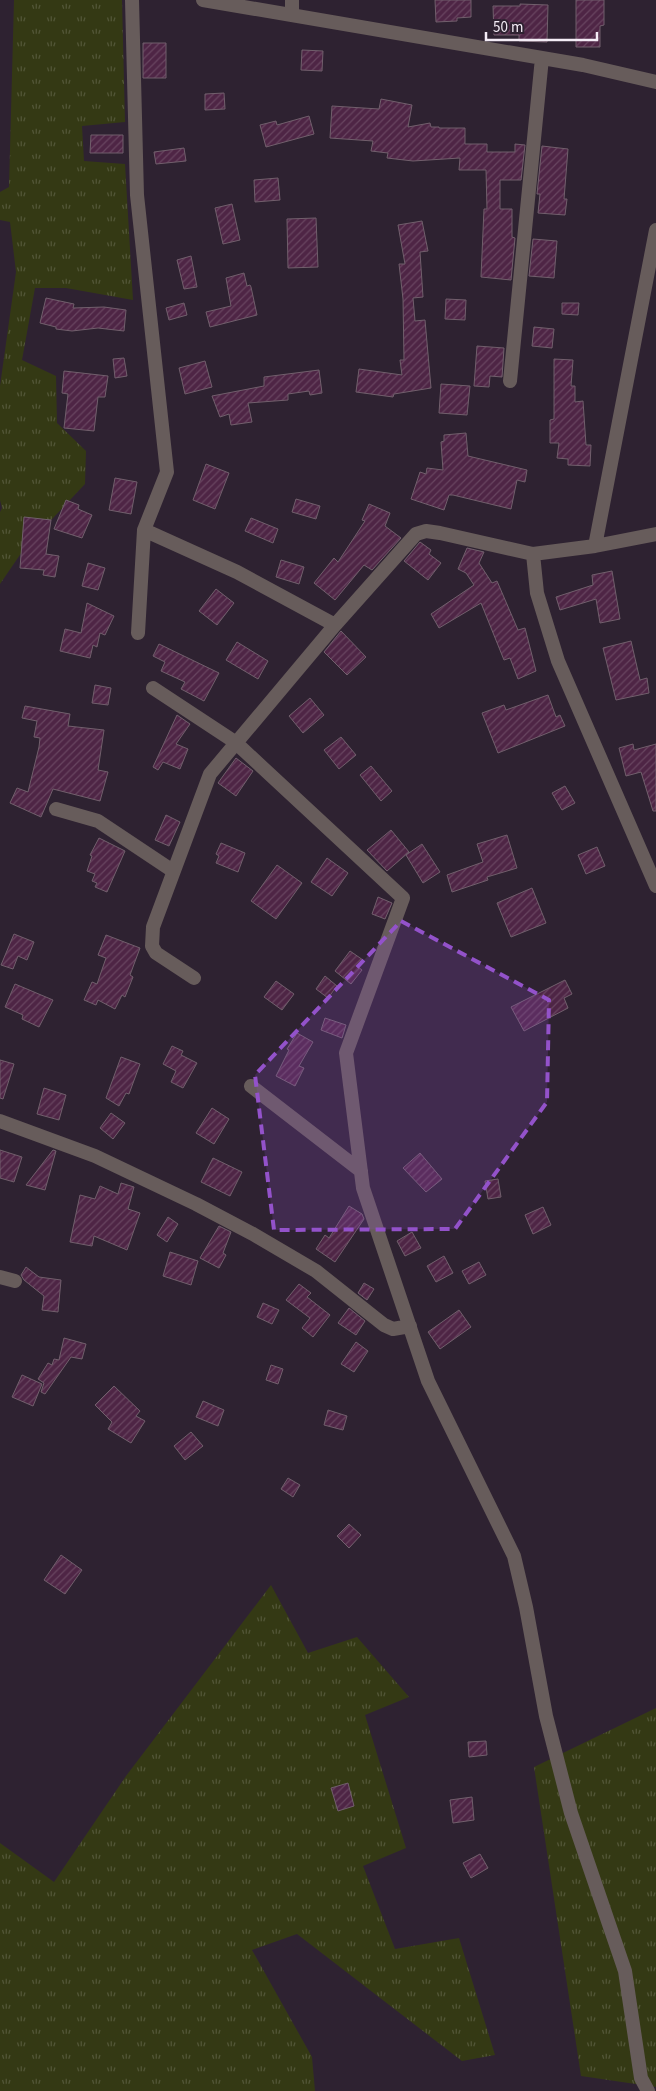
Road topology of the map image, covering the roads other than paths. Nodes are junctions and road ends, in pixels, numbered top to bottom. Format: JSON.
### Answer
{"nodes":[{"id":1,"x":132,"y":0,"type":"edge"},
{"id":2,"x":203,"y":0,"type":"edge"},
{"id":3,"x":292,"y":0,"type":"edge"},
{"id":4,"x":292,"y":15,"type":"junction"},
{"id":5,"x":542,"y":58,"type":"junction"},
{"id":6,"x":656,"y":82,"type":"edge"},
{"id":7,"x":656,"y":230,"type":"edge"},
{"id":8,"x":510,"y":381,"type":"dead end"},
{"id":9,"x":144,"y":530,"type":"junction"},
{"id":10,"x":656,"y":534,"type":"edge"},
{"id":11,"x":595,"y":546,"type":"junction"},
{"id":12,"x":533,"y":554,"type":"junction"},
{"id":13,"x":335,"y":625,"type":"junction"},
{"id":14,"x":138,"y":634,"type":"dead end"},
{"id":15,"x":153,"y":688,"type":"dead end"},
{"id":16,"x":236,"y":742,"type":"junction"},
{"id":17,"x":56,"y":809,"type":"dead end"},
{"id":18,"x":174,"y":871,"type":"junction"},
{"id":19,"x":656,"y":886,"type":"edge"},
{"id":20,"x":194,"y":978,"type":"dead end"},
{"id":21,"x":251,"y":1086,"type":"dead end"},
{"id":22,"x":0,"y":1122,"type":"edge"},
{"id":23,"x":361,"y":1171,"type":"junction"},
{"id":24,"x":0,"y":1277,"type":"edge"},
{"id":25,"x":15,"y":1281,"type":"dead end"},
{"id":26,"x":410,"y":1326,"type":"junction"},
{"id":27,"x":648,"y":2091,"type":"edge"}],
"edges":[{"from":1,"to":9,"type":"street"},
{"from":2,"to":4,"type":"street"},
{"from":3,"to":4,"type":"street"},
{"from":4,"to":5,"type":"street"},
{"from":5,"to":6,"type":"street"},
{"from":5,"to":8,"type":"street"},
{"from":7,"to":11,"type":"street"},
{"from":9,"to":13,"type":"street"},
{"from":9,"to":14,"type":"street"},
{"from":10,"to":11,"type":"street"},
{"from":11,"to":12,"type":"street"},
{"from":12,"to":13,"type":"street"},
{"from":12,"to":19,"type":"street"},
{"from":13,"to":16,"type":"street"},
{"from":15,"to":16,"type":"street"},
{"from":16,"to":18,"type":"street"},
{"from":16,"to":23,"type":"street"},
{"from":17,"to":18,"type":"street"},
{"from":18,"to":20,"type":"street"},
{"from":21,"to":23,"type":"street"},
{"from":22,"to":26,"type":"street"},
{"from":23,"to":26,"type":"street"},
{"from":24,"to":25,"type":"street"},
{"from":26,"to":27,"type":"street"}]}
